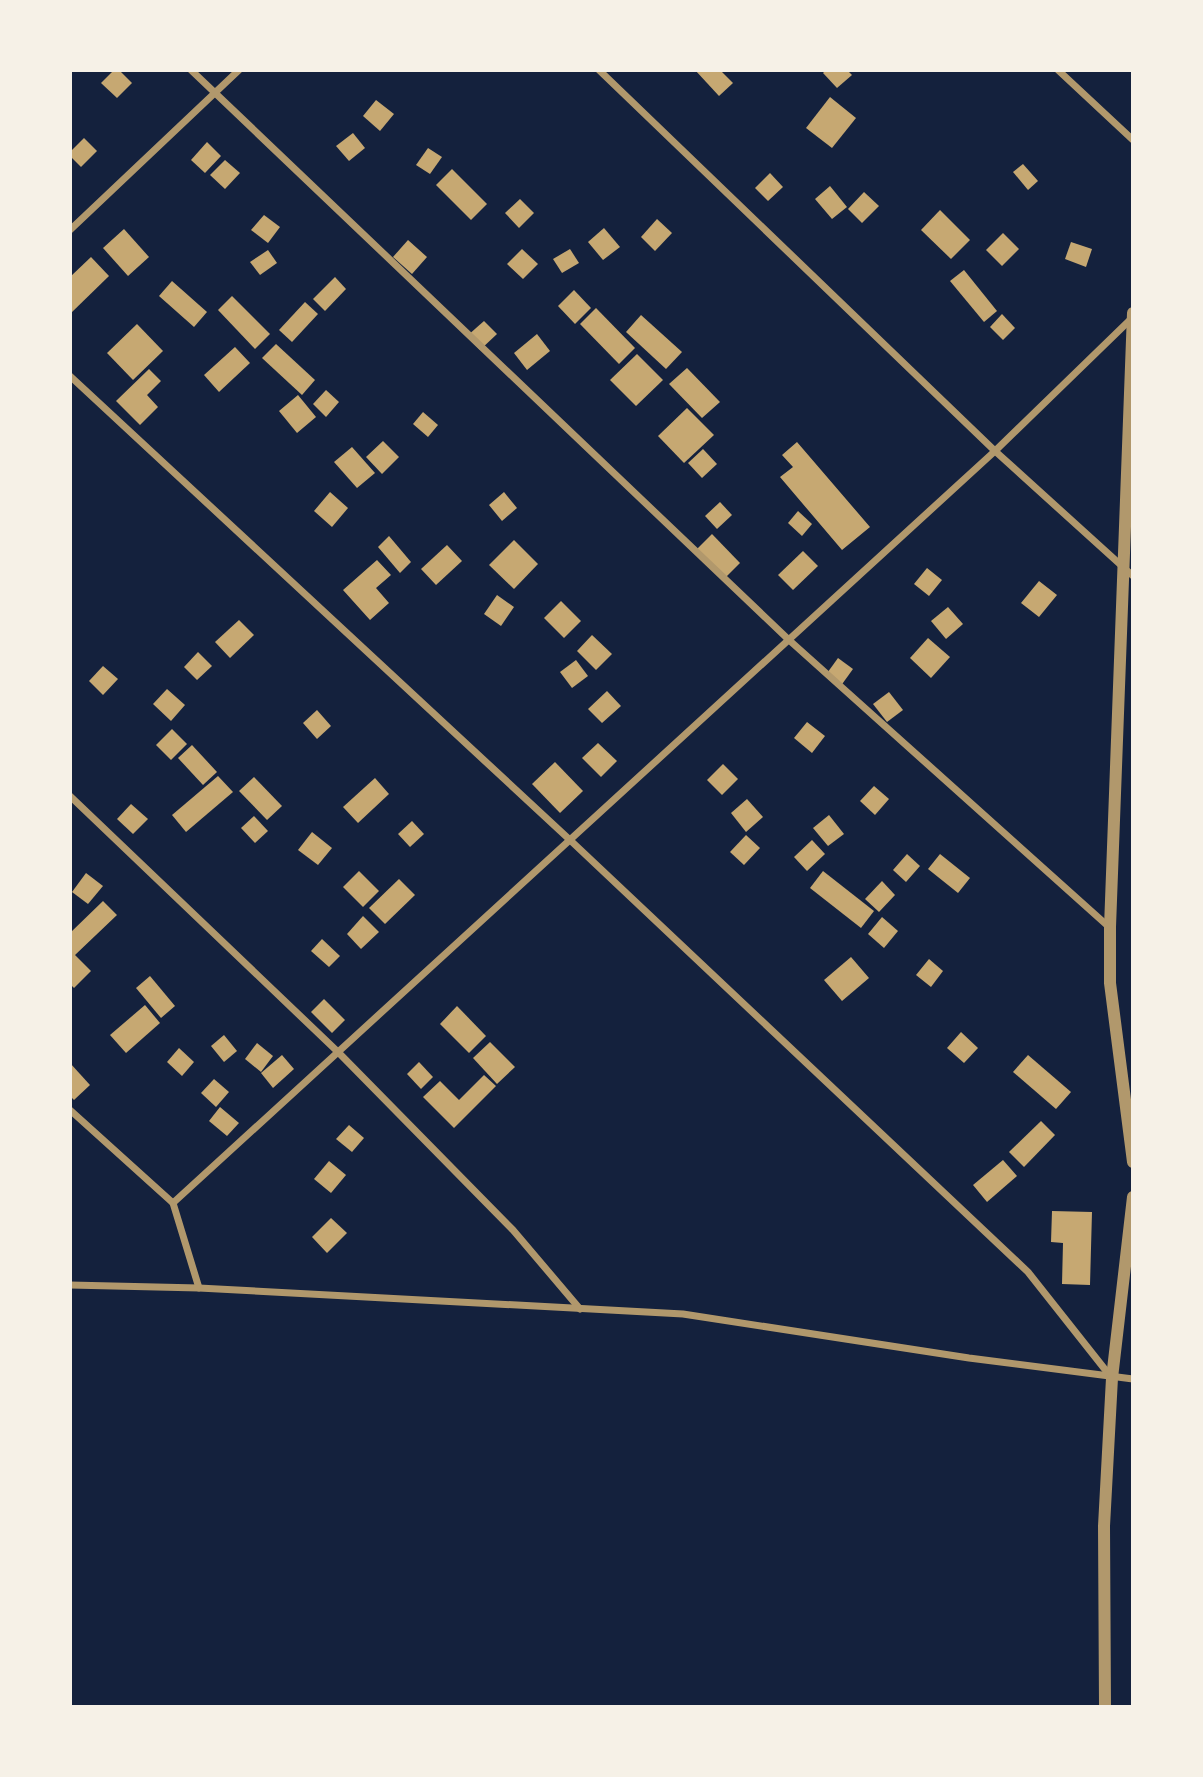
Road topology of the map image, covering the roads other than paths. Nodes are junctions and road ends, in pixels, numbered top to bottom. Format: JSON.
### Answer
{"nodes":[{"id":1,"x":191,"y":70,"type":"edge"},
{"id":2,"x":239,"y":70,"type":"edge"},
{"id":3,"x":598,"y":70,"type":"edge"},
{"id":4,"x":1058,"y":70,"type":"edge"},
{"id":5,"x":215,"y":92,"type":"junction"},
{"id":6,"x":1133,"y":140,"type":"edge"},
{"id":7,"x":70,"y":230,"type":"edge"},
{"id":8,"x":1133,"y":316,"type":"edge"},
{"id":9,"x":70,"y":376,"type":"edge"},
{"id":10,"x":995,"y":451,"type":"junction"},
{"id":11,"x":1129,"y":572,"type":"edge"},
{"id":12,"x":789,"y":640,"type":"junction"},
{"id":13,"x":70,"y":796,"type":"edge"},
{"id":14,"x":570,"y":840,"type":"junction"},
{"id":15,"x":1110,"y":927,"type":"junction"},
{"id":16,"x":338,"y":1052,"type":"junction"},
{"id":17,"x":1123,"y":1081,"type":"junction"},
{"id":18,"x":1133,"y":1108,"type":"edge"},
{"id":19,"x":70,"y":1110,"type":"edge"},
{"id":20,"x":1133,"y":1162,"type":"edge"},
{"id":21,"x":1133,"y":1197,"type":"edge"},
{"id":22,"x":173,"y":1203,"type":"junction"},
{"id":23,"x":1131,"y":1224,"type":"edge"},
{"id":24,"x":70,"y":1285,"type":"edge"},
{"id":25,"x":200,"y":1288,"type":"junction"},
{"id":26,"x":580,"y":1309,"type":"junction"},
{"id":27,"x":1112,"y":1378,"type":"junction"},
{"id":28,"x":1133,"y":1379,"type":"edge"},
{"id":29,"x":1105,"y":1707,"type":"edge"}],
"edges":[{"from":1,"to":5,"type":"street"},
{"from":2,"to":5,"type":"street"},
{"from":3,"to":10,"type":"street"},
{"from":4,"to":6,"type":"street"},
{"from":5,"to":7,"type":"street"},
{"from":5,"to":12,"type":"street"},
{"from":8,"to":10,"type":"street"},
{"from":8,"to":11,"type":"street"},
{"from":9,"to":14,"type":"street"},
{"from":10,"to":11,"type":"street"},
{"from":10,"to":12,"type":"street"},
{"from":11,"to":15,"type":"street"},
{"from":12,"to":14,"type":"street"},
{"from":12,"to":15,"type":"street"},
{"from":13,"to":16,"type":"street"},
{"from":14,"to":16,"type":"street"},
{"from":14,"to":27,"type":"street"},
{"from":15,"to":17,"type":"street"},
{"from":16,"to":22,"type":"street"},
{"from":16,"to":26,"type":"street"},
{"from":17,"to":18,"type":"street"},
{"from":17,"to":20,"type":"street"},
{"from":19,"to":22,"type":"street"},
{"from":21,"to":23,"type":"street"},
{"from":22,"to":25,"type":"street"},
{"from":23,"to":27,"type":"street"},
{"from":24,"to":25,"type":"street"},
{"from":25,"to":26,"type":"street"},
{"from":26,"to":27,"type":"street"},
{"from":27,"to":28,"type":"street"},
{"from":27,"to":29,"type":"street"}]}
